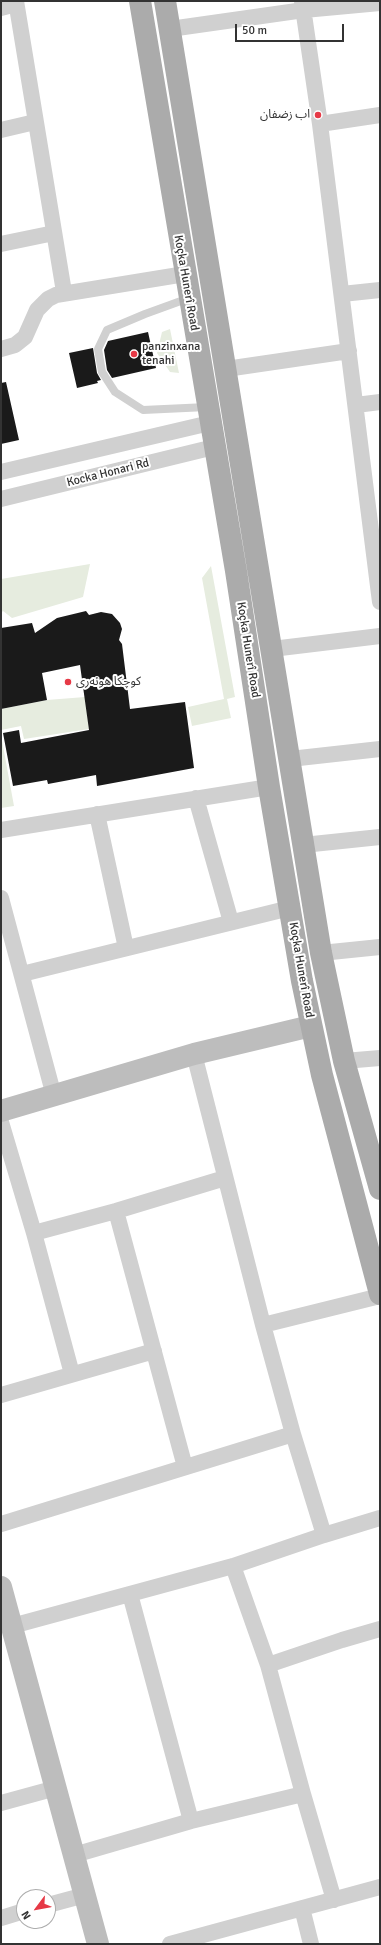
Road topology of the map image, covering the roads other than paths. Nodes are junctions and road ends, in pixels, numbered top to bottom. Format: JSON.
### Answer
{"nodes":[{"id":1,"x":140,"y":1,"type":"edge"},
{"id":2,"x":165,"y":1,"type":"edge"},
{"id":3,"x":380,"y":3,"type":"edge"},
{"id":4,"x":11,"y":4,"type":"edge"},
{"id":5,"x":303,"y":6,"type":"edge"},
{"id":6,"x":170,"y":29,"type":"junction"},
{"id":7,"x":380,"y":115,"type":"edge"},
{"id":8,"x":35,"y":122,"type":"junction"},
{"id":9,"x":320,"y":124,"type":"junction"},
{"id":10,"x":1,"y":130,"type":"edge"},
{"id":11,"x":54,"y":233,"type":"junction"},
{"id":12,"x":1,"y":244,"type":"edge"},
{"id":13,"x":185,"y":274,"type":"junction"},
{"id":14,"x":380,"y":290,"type":"edge"},
{"id":15,"x":64,"y":292,"type":"junction"},
{"id":16,"x":342,"y":294,"type":"junction"},
{"id":17,"x":189,"y":298,"type":"junction"},
{"id":18,"x":1,"y":349,"type":"edge"},
{"id":19,"x":349,"y":350,"type":"junction"},
{"id":20,"x":226,"y":369,"type":"junction"},
{"id":21,"x":380,"y":402,"type":"edge"},
{"id":22,"x":356,"y":405,"type":"junction"},
{"id":23,"x":209,"y":415,"type":"junction"},
{"id":24,"x":214,"y":446,"type":"junction"},
{"id":25,"x":1,"y":472,"type":"edge"},
{"id":26,"x":1,"y":500,"type":"edge"},
{"id":27,"x":380,"y":602,"type":"edge"},
{"id":28,"x":380,"y":636,"type":"edge"},
{"id":29,"x":272,"y":649,"type":"junction"},
{"id":30,"x":380,"y":749,"type":"edge"},
{"id":31,"x":290,"y":758,"type":"junction"},
{"id":32,"x":269,"y":786,"type":"junction"},
{"id":33,"x":196,"y":798,"type":"junction"},
{"id":34,"x":97,"y":814,"type":"junction"},
{"id":35,"x":1,"y":830,"type":"edge"},
{"id":36,"x":380,"y":837,"type":"edge"},
{"id":37,"x":303,"y":845,"type":"junction"},
{"id":38,"x":1,"y":898,"type":"edge"},
{"id":39,"x":290,"y":908,"type":"junction"},
{"id":40,"x":231,"y":922,"type":"junction"},
{"id":41,"x":380,"y":947,"type":"edge"},
{"id":42,"x":126,"y":948,"type":"junction"},
{"id":43,"x":321,"y":953,"type":"junction"},
{"id":44,"x":22,"y":974,"type":"junction"},
{"id":45,"x":311,"y":1026,"type":"junction"},
{"id":46,"x":194,"y":1054,"type":"junction"},
{"id":47,"x":380,"y":1058,"type":"edge"},
{"id":48,"x":344,"y":1061,"type":"junction"},
{"id":49,"x":54,"y":1096,"type":"junction"},
{"id":50,"x":1,"y":1111,"type":"edge"},
{"id":51,"x":1,"y":1122,"type":"edge"},
{"id":52,"x":225,"y":1178,"type":"junction"},
{"id":53,"x":380,"y":1189,"type":"edge"},
{"id":54,"x":116,"y":1211,"type":"junction"},
{"id":55,"x":34,"y":1233,"type":"junction"},
{"id":56,"x":374,"y":1247,"type":"edge"},
{"id":57,"x":380,"y":1295,"type":"edge"},
{"id":58,"x":263,"y":1325,"type":"junction"},
{"id":59,"x":154,"y":1351,"type":"junction"},
{"id":60,"x":72,"y":1374,"type":"junction"},
{"id":61,"x":1,"y":1394,"type":"edge"},
{"id":62,"x":293,"y":1434,"type":"junction"},
{"id":63,"x":185,"y":1467,"type":"junction"},
{"id":64,"x":380,"y":1518,"type":"edge"},
{"id":65,"x":1,"y":1524,"type":"edge"},
{"id":66,"x":324,"y":1535,"type":"junction"},
{"id":67,"x":233,"y":1566,"type":"junction"},
{"id":68,"x":1,"y":1587,"type":"edge"},
{"id":69,"x":130,"y":1594,"type":"junction"},
{"id":70,"x":12,"y":1626,"type":"junction"},
{"id":71,"x":380,"y":1629,"type":"edge"},
{"id":72,"x":268,"y":1665,"type":"junction"},
{"id":73,"x":56,"y":1788,"type":"junction"},
{"id":74,"x":303,"y":1794,"type":"junction"},
{"id":75,"x":1,"y":1803,"type":"edge"},
{"id":76,"x":191,"y":1821,"type":"junction"},
{"id":77,"x":74,"y":1855,"type":"junction"},
{"id":78,"x":380,"y":1887,"type":"edge"},
{"id":79,"x":85,"y":1895,"type":"junction"},
{"id":80,"x":334,"y":1900,"type":"junction"},
{"id":81,"x":56,"y":1903,"type":"edge"},
{"id":82,"x":302,"y":1908,"type":"junction"},
{"id":83,"x":16,"y":1914,"type":"edge"},
{"id":84,"x":1,"y":1918,"type":"edge"},
{"id":85,"x":98,"y":1944,"type":"edge"},
{"id":86,"x":170,"y":1944,"type":"edge"},
{"id":87,"x":311,"y":1944,"type":"edge"}],
"edges":[{"from":1,"to":13,"type":"main road","name":"Koçka Hunerî Road"},
{"from":2,"to":6,"type":"main road"},
{"from":3,"to":5,"type":"street"},
{"from":4,"to":8,"type":"street"},
{"from":5,"to":6,"type":"street"},
{"from":5,"to":9,"type":"street"},
{"from":6,"to":20,"type":"main road"},
{"from":7,"to":9,"type":"street"},
{"from":8,"to":10,"type":"street"},
{"from":8,"to":11,"type":"street"},
{"from":9,"to":16,"type":"street"},
{"from":11,"to":12,"type":"street"},
{"from":11,"to":15,"type":"street"},
{"from":13,"to":15,"type":"street"},
{"from":13,"to":17,"type":"main road","name":"Koçka Hunerî Road"},
{"from":14,"to":16,"type":"street"},
{"from":15,"to":18,"type":"street"},
{"from":16,"to":19,"type":"street"},
{"from":17,"to":23,"type":"main road","name":"Koçka Hunerî Road"},
{"from":17,"to":23,"type":"lane"},
{"from":19,"to":20,"type":"street"},
{"from":19,"to":22,"type":"street"},
{"from":20,"to":29,"type":"main road"},
{"from":21,"to":22,"type":"street"},
{"from":22,"to":27,"type":"street"},
{"from":23,"to":24,"type":"main road","name":"Koçka Hunerî Road"},
{"from":23,"to":25,"type":"street","name":"Kocka Honari Rd"},
{"from":24,"to":26,"type":"street","name":"Kocka Honari Rd"},
{"from":24,"to":32,"type":"main road","name":"Koçka Hunerî Road"},
{"from":28,"to":29,"type":"street"},
{"from":29,"to":31,"type":"main road"},
{"from":30,"to":31,"type":"street"},
{"from":31,"to":37,"type":"main road"},
{"from":32,"to":33,"type":"street"},
{"from":32,"to":39,"type":"main road","name":"Koçka Hunerî Road"},
{"from":33,"to":34,"type":"street"},
{"from":33,"to":40,"type":"street"},
{"from":34,"to":35,"type":"street"},
{"from":34,"to":42,"type":"street"},
{"from":36,"to":37,"type":"street"},
{"from":37,"to":43,"type":"main road"},
{"from":38,"to":44,"type":"street"},
{"from":39,"to":40,"type":"street"},
{"from":39,"to":45,"type":"main road","name":"Koçka Hunerî Road"},
{"from":40,"to":42,"type":"street"},
{"from":41,"to":43,"type":"street"},
{"from":42,"to":44,"type":"street"},
{"from":43,"to":48,"type":"main road"},
{"from":44,"to":49,"type":"street"},
{"from":45,"to":46,"type":"street"},
{"from":45,"to":56,"type":"main road","name":"Koçka Hunerî Road"},
{"from":46,"to":49,"type":"street"},
{"from":46,"to":52,"type":"street"},
{"from":47,"to":48,"type":"street"},
{"from":48,"to":53,"type":"main road"},
{"from":49,"to":50,"type":"street"},
{"from":51,"to":55,"type":"street"},
{"from":52,"to":54,"type":"street"},
{"from":52,"to":58,"type":"street"},
{"from":54,"to":55,"type":"street"},
{"from":54,"to":59,"type":"street"},
{"from":55,"to":60,"type":"street"},
{"from":56,"to":57,"type":"main road","name":"Koçka Hunerî Road"},
{"from":57,"to":58,"type":"street"},
{"from":58,"to":62,"type":"street"},
{"from":59,"to":60,"type":"street"},
{"from":59,"to":63,"type":"street"},
{"from":60,"to":61,"type":"street"},
{"from":62,"to":63,"type":"street"},
{"from":62,"to":66,"type":"street"},
{"from":63,"to":65,"type":"street"},
{"from":64,"to":66,"type":"street"},
{"from":66,"to":67,"type":"street"},
{"from":67,"to":69,"type":"street"},
{"from":67,"to":72,"type":"street"},
{"from":68,"to":70,"type":"street"},
{"from":69,"to":70,"type":"street"},
{"from":69,"to":76,"type":"street"},
{"from":70,"to":73,"type":"street"},
{"from":71,"to":72,"type":"street"},
{"from":72,"to":74,"type":"street"},
{"from":73,"to":75,"type":"street"},
{"from":73,"to":77,"type":"street"},
{"from":74,"to":76,"type":"street"},
{"from":74,"to":80,"type":"street"},
{"from":76,"to":77,"type":"street"},
{"from":77,"to":79,"type":"street"},
{"from":78,"to":80,"type":"street"},
{"from":79,"to":81,"type":"street"},
{"from":79,"to":85,"type":"street"},
{"from":80,"to":82,"type":"street"},
{"from":82,"to":86,"type":"street"},
{"from":82,"to":87,"type":"street"},
{"from":83,"to":84,"type":"street"}]}
